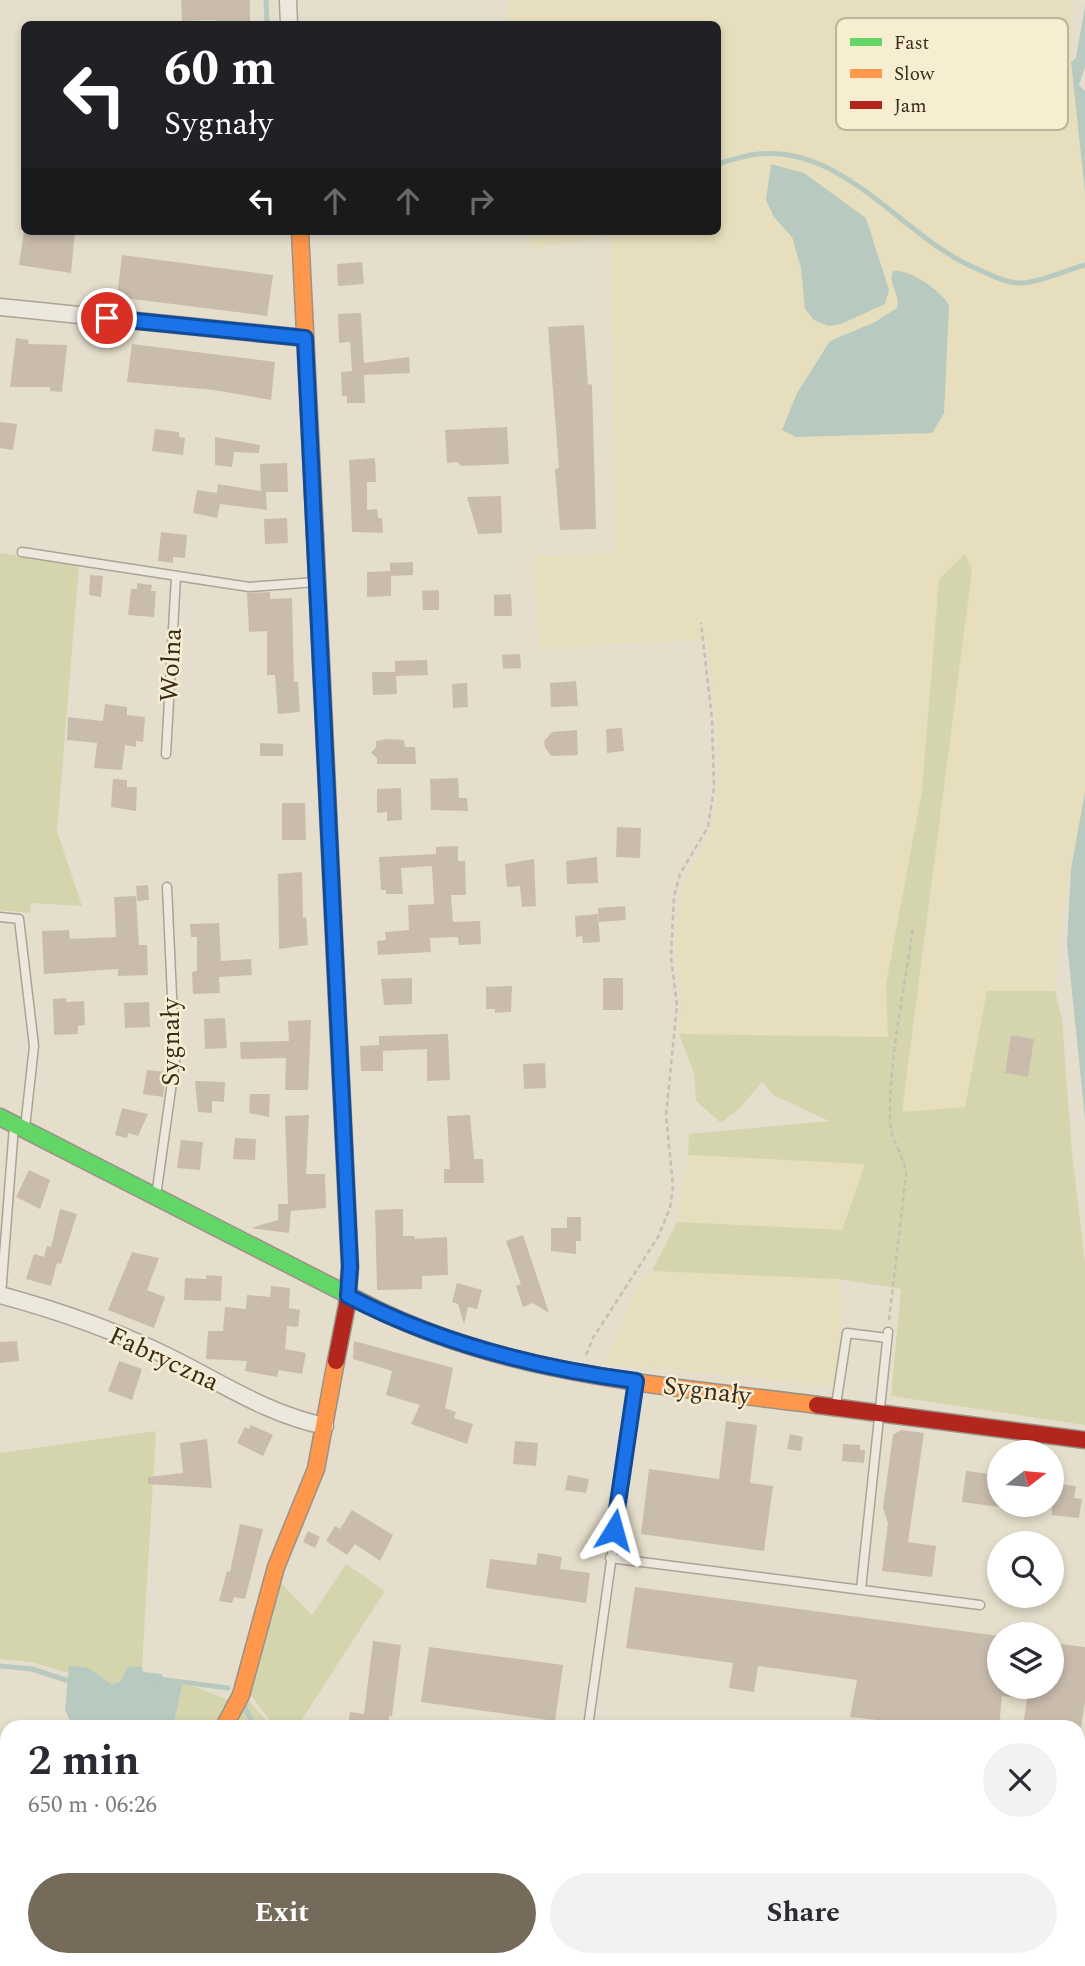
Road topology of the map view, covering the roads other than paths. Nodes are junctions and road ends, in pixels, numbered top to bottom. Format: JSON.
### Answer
{"nodes":[{"id":1,"x":288,"y":0,"type":"edge"},
{"id":2,"x":289,"y":21,"type":"edge"},
{"id":3,"x":300,"y":235,"type":"edge"},
{"id":4,"x":0,"y":307,"type":"edge"},
{"id":5,"x":305,"y":338,"type":"junction"},
{"id":6,"x":22,"y":552,"type":"dead end"},
{"id":7,"x":176,"y":576,"type":"junction"},
{"id":8,"x":316,"y":582,"type":"junction"},
{"id":9,"x":166,"y":754,"type":"dead end"},
{"id":10,"x":167,"y":887,"type":"dead end"},
{"id":11,"x":0,"y":917,"type":"edge"},
{"id":12,"x":13,"y":1122,"type":"edge"},
{"id":13,"x":156,"y":1196,"type":"junction"},
{"id":14,"x":0,"y":1295,"type":"edge"},
{"id":15,"x":348,"y":1296,"type":"junction"},
{"id":16,"x":636,"y":1381,"type":"junction"},
{"id":17,"x":836,"y":1408,"type":"junction"},
{"id":18,"x":880,"y":1414,"type":"junction"},
{"id":19,"x":326,"y":1426,"type":"junction"},
{"id":20,"x":1085,"y":1440,"type":"edge"},
{"id":21,"x":610,"y":1558,"type":"junction"},
{"id":22,"x":861,"y":1589,"type":"junction"},
{"id":23,"x":981,"y":1605,"type":"dead end"},
{"id":24,"x":228,"y":1720,"type":"edge"},
{"id":25,"x":589,"y":1720,"type":"edge"}],
"edges":[{"from":1,"to":2,"type":"street"},
{"from":3,"to":5,"type":"street"},
{"from":4,"to":5,"type":"street"},
{"from":5,"to":8,"type":"street"},
{"from":6,"to":7,"type":"lane"},
{"from":7,"to":8,"type":"lane"},
{"from":7,"to":9,"type":"lane","name":"Wolna"},
{"from":8,"to":15,"type":"street"},
{"from":10,"to":13,"type":"lane","name":"Sygnały"},
{"from":11,"to":12,"type":"lane"},
{"from":12,"to":13,"type":"street","name":"Sygnały"},
{"from":12,"to":14,"type":"lane"},
{"from":13,"to":15,"type":"street","name":"Sygnały"},
{"from":14,"to":19,"type":"street","name":"Fabryczna"},
{"from":15,"to":16,"type":"street","name":"Sygnały"},
{"from":15,"to":19,"type":"street"},
{"from":16,"to":17,"type":"street","name":"Sygnały"},
{"from":16,"to":21,"type":"lane"},
{"from":17,"to":18,"type":"street","name":"Sygnały"},
{"from":17,"to":18,"type":"lane"},
{"from":18,"to":20,"type":"street","name":"Sygnały"},
{"from":18,"to":22,"type":"lane"},
{"from":19,"to":24,"type":"street"},
{"from":21,"to":22,"type":"lane"},
{"from":21,"to":25,"type":"lane"},
{"from":22,"to":23,"type":"lane"}]}
